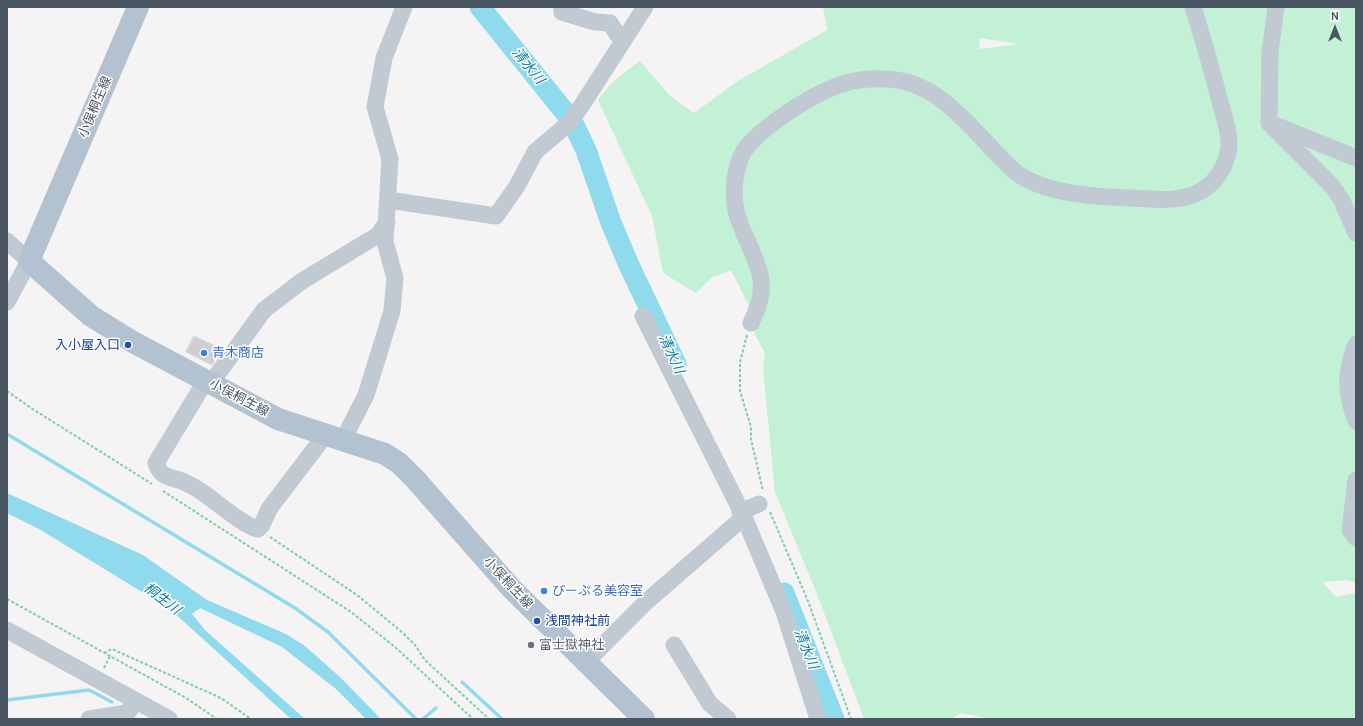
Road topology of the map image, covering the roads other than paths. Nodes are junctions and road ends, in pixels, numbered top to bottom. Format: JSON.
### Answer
{"nodes":[{"id":1,"x":138,"y":7,"type":"edge"},
{"id":2,"x":404,"y":7,"type":"edge"},
{"id":3,"x":562,"y":7,"type":"edge"},
{"id":4,"x":645,"y":7,"type":"edge"},
{"id":5,"x":1193,"y":7,"type":"edge"},
{"id":6,"x":1276,"y":7,"type":"edge"},
{"id":7,"x":624,"y":40,"type":"junction"},
{"id":8,"x":1269,"y":123,"type":"junction"},
{"id":9,"x":1356,"y":158,"type":"edge"},
{"id":10,"x":388,"y":200,"type":"junction"},
{"id":11,"x":387,"y":222,"type":"junction"},
{"id":12,"x":1356,"y":234,"type":"edge"},
{"id":13,"x":7,"y":241,"type":"edge"},
{"id":14,"x":29,"y":261,"type":"junction"},
{"id":15,"x":7,"y":302,"type":"edge"},
{"id":16,"x":643,"y":316,"type":"dead end"},
{"id":17,"x":751,"y":323,"type":"road end"},
{"id":18,"x":1356,"y":344,"type":"edge"},
{"id":19,"x":208,"y":382,"type":"junction"},
{"id":20,"x":1356,"y":421,"type":"edge"},
{"id":21,"x":334,"y":437,"type":"junction"},
{"id":22,"x":1356,"y":480,"type":"edge"},
{"id":23,"x":762,"y":502,"type":"road end"},
{"id":24,"x":742,"y":514,"type":"junction"},
{"id":25,"x":1356,"y":538,"type":"edge"},
{"id":26,"x":7,"y":630,"type":"edge"},
{"id":27,"x":674,"y":645,"type":"dead end"},
{"id":28,"x":586,"y":662,"type":"junction"},
{"id":29,"x":143,"y":709,"type":"edge"},
{"id":30,"x":89,"y":719,"type":"edge"},
{"id":31,"x":169,"y":719,"type":"edge"},
{"id":32,"x":644,"y":719,"type":"edge"},
{"id":33,"x":728,"y":719,"type":"edge"},
{"id":34,"x":818,"y":719,"type":"edge"}],
"edges":[{"from":1,"to":14,"type":"main road","name":"小俣桐生線"},
{"from":2,"to":10,"type":"street"},
{"from":3,"to":7,"type":"street"},
{"from":4,"to":7,"type":"street"},
{"from":5,"to":17,"type":"street"},
{"from":6,"to":8,"type":"street"},
{"from":7,"to":10,"type":"street"},
{"from":8,"to":9,"type":"street"},
{"from":8,"to":12,"type":"street"},
{"from":10,"to":11,"type":"street"},
{"from":11,"to":19,"type":"street"},
{"from":11,"to":21,"type":"street"},
{"from":13,"to":14,"type":"street"},
{"from":14,"to":15,"type":"street"},
{"from":14,"to":19,"type":"main road","name":"小俣桐生線"},
{"from":16,"to":24,"type":"street"},
{"from":18,"to":20,"type":"street"},
{"from":19,"to":21,"type":"main road","name":"小俣桐生線"},
{"from":19,"to":21,"type":"street"},
{"from":21,"to":28,"type":"main road","name":"小俣桐生線"},
{"from":22,"to":25,"type":"street"},
{"from":23,"to":24,"type":"street","bridge":true},
{"from":24,"to":28,"type":"street"},
{"from":24,"to":34,"type":"street"},
{"from":26,"to":29,"type":"street"},
{"from":27,"to":33,"type":"street"},
{"from":28,"to":32,"type":"main road","name":"小俣桐生線"},
{"from":29,"to":30,"type":"street"},
{"from":29,"to":31,"type":"street"}]}
